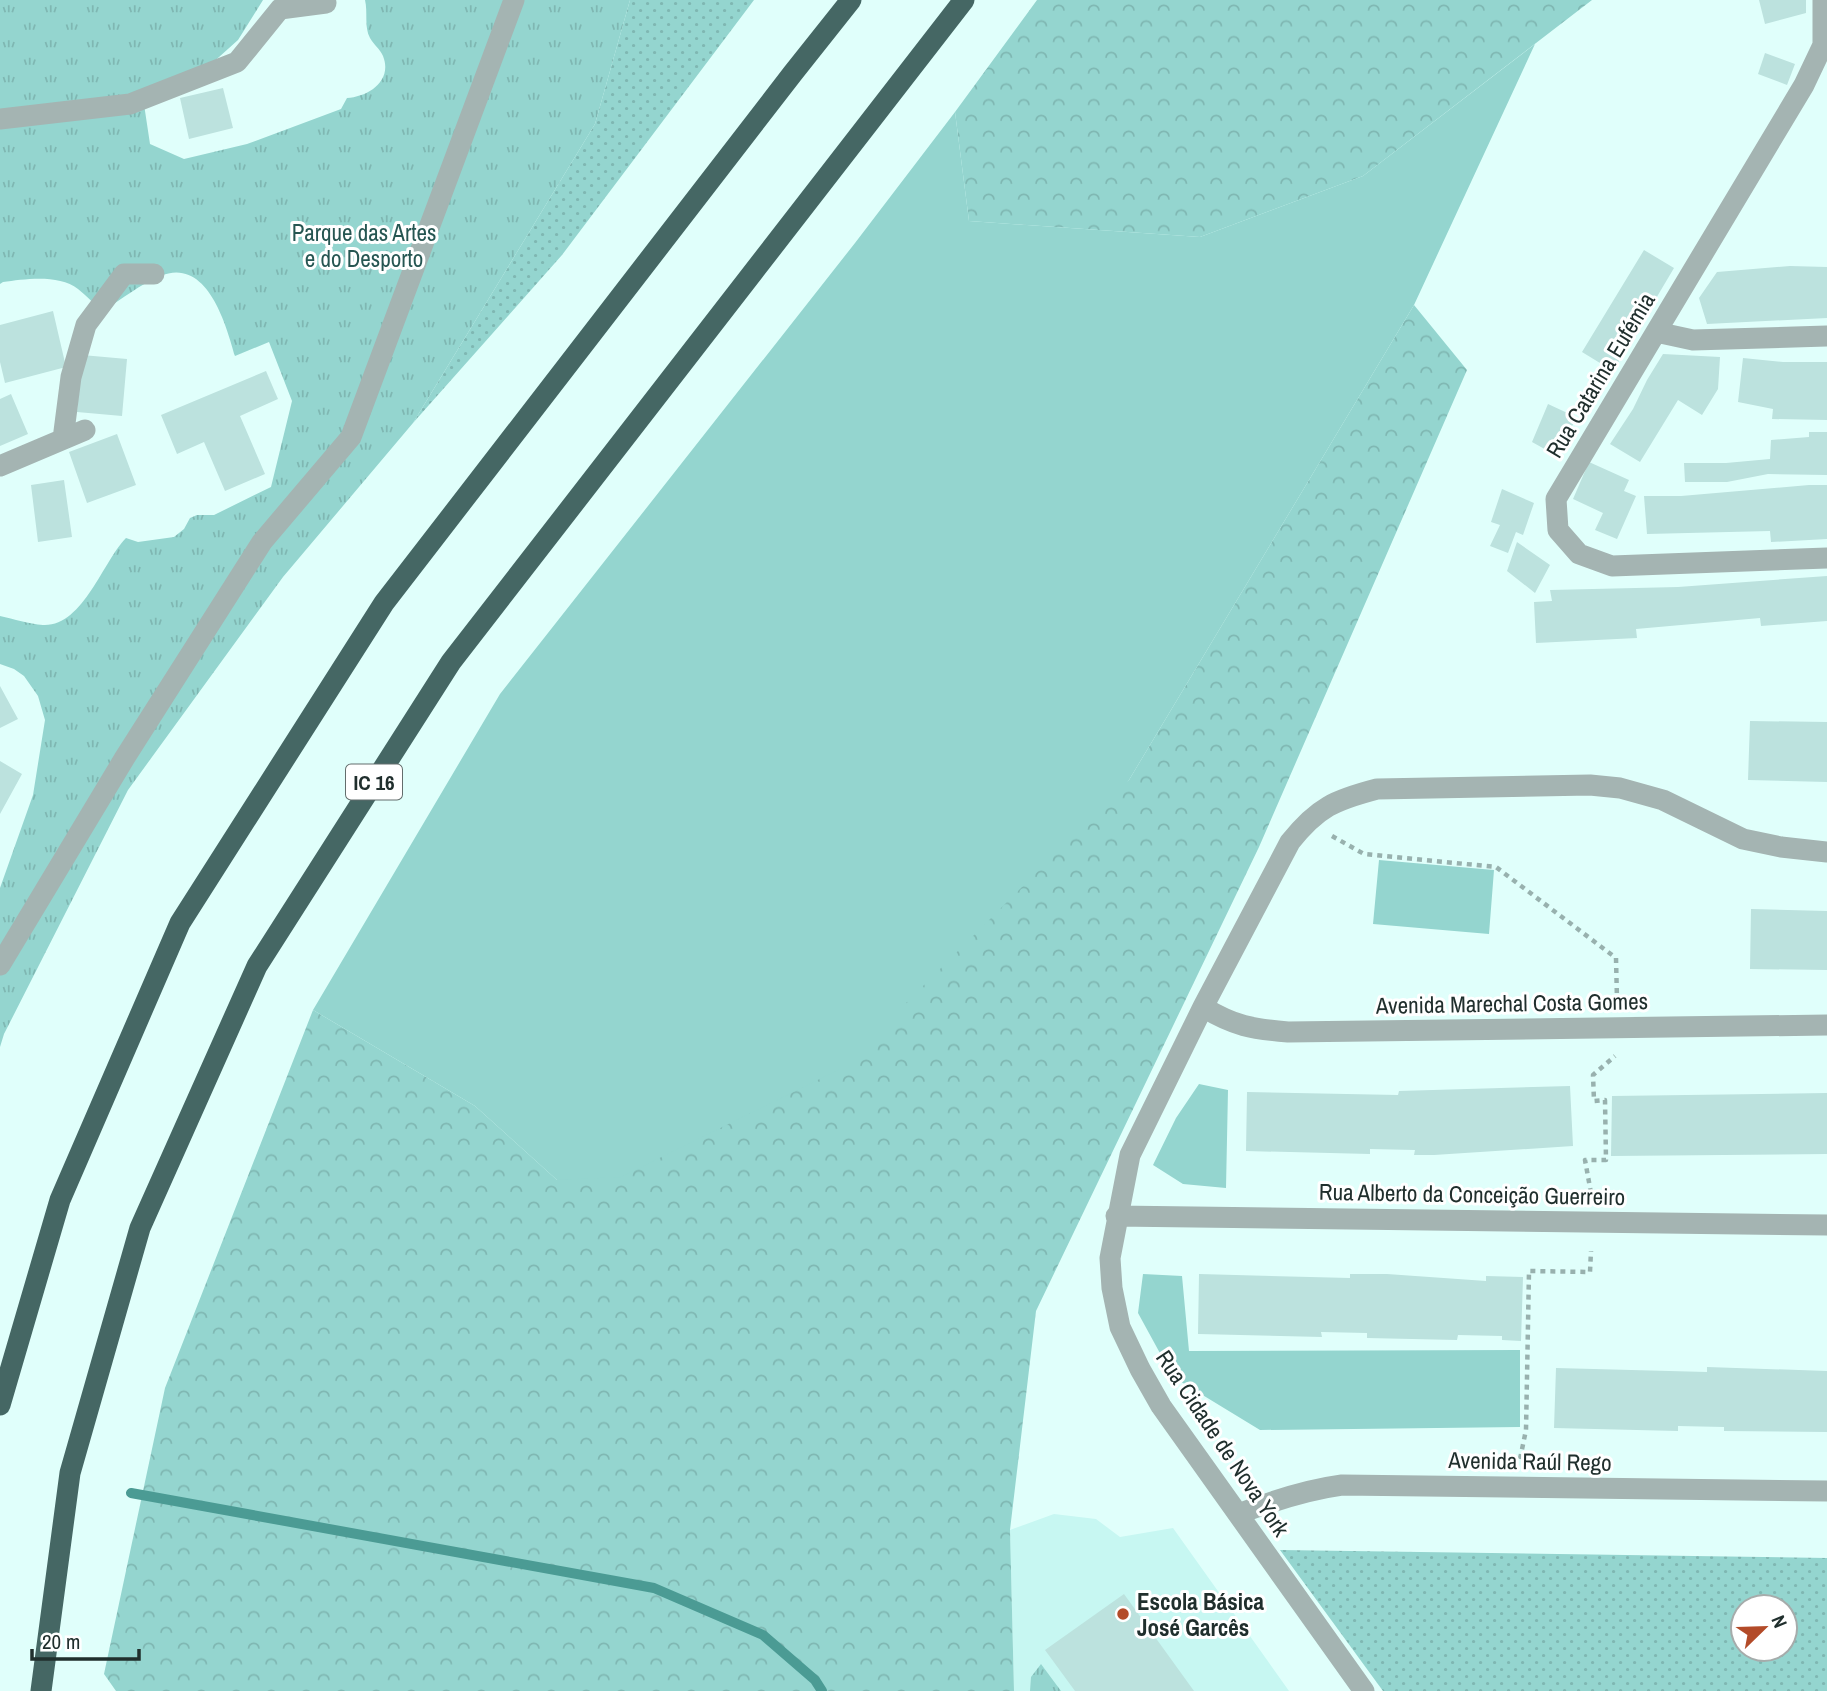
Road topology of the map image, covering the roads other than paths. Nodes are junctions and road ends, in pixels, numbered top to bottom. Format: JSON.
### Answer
{"nodes":[{"id":1,"x":514,"y":0,"type":"edge"},
{"id":2,"x":851,"y":0,"type":"edge"},
{"id":3,"x":964,"y":0,"type":"edge"},
{"id":4,"x":1823,"y":0,"type":"edge"},
{"id":5,"x":326,"y":4,"type":"dead end"},
{"id":6,"x":0,"y":119,"type":"edge"},
{"id":7,"x":154,"y":274,"type":"dead end"},
{"id":8,"x":1656,"y":332,"type":"junction"},
{"id":9,"x":1827,"y":336,"type":"edge"},
{"id":10,"x":85,"y":430,"type":"dead end"},
{"id":11,"x":63,"y":439,"type":"junction"},
{"id":12,"x":0,"y":466,"type":"edge"},
{"id":13,"x":1827,"y":558,"type":"edge"},
{"id":14,"x":1827,"y":852,"type":"edge"},
{"id":15,"x":0,"y":965,"type":"edge"},
{"id":16,"x":1203,"y":1007,"type":"junction"},
{"id":17,"x":1827,"y":1025,"type":"edge"},
{"id":18,"x":1116,"y":1216,"type":"junction"},
{"id":19,"x":1827,"y":1225,"type":"edge"},
{"id":20,"x":0,"y":1405,"type":"edge"},
{"id":21,"x":1827,"y":1491,"type":"edge"},
{"id":22,"x":1238,"y":1514,"type":"junction"},
{"id":23,"x":41,"y":1691,"type":"edge"},
{"id":24,"x":1364,"y":1691,"type":"edge"}],
"edges":[{"from":1,"to":15,"type":"street"},
{"from":2,"to":20,"type":"highway"},
{"from":3,"to":23,"type":"highway","number":"IC 16"},
{"from":4,"to":8,"type":"street","name":"Rua Catarina Eufémia"},
{"from":5,"to":6,"type":"street"},
{"from":7,"to":11,"type":"street"},
{"from":8,"to":9,"type":"street"},
{"from":8,"to":13,"type":"street","name":"Rua Catarina Eufémia"},
{"from":10,"to":11,"type":"street"},
{"from":11,"to":12,"type":"street"},
{"from":14,"to":16,"type":"street","name":"Rua Cidade de Nova York"},
{"from":16,"to":17,"type":"street","name":"Avenida Marechal Costa Gomes"},
{"from":16,"to":18,"type":"street","name":"Rua Cidade de Nova York"},
{"from":18,"to":19,"type":"street","name":"Rua Alberto da Conceição Guerreiro"},
{"from":18,"to":22,"type":"street","name":"Rua Cidade de Nova York"},
{"from":21,"to":22,"type":"street","name":"Avenida Raúl Rego"},
{"from":22,"to":24,"type":"street","name":"Rua Cidade de Nova York"}]}
